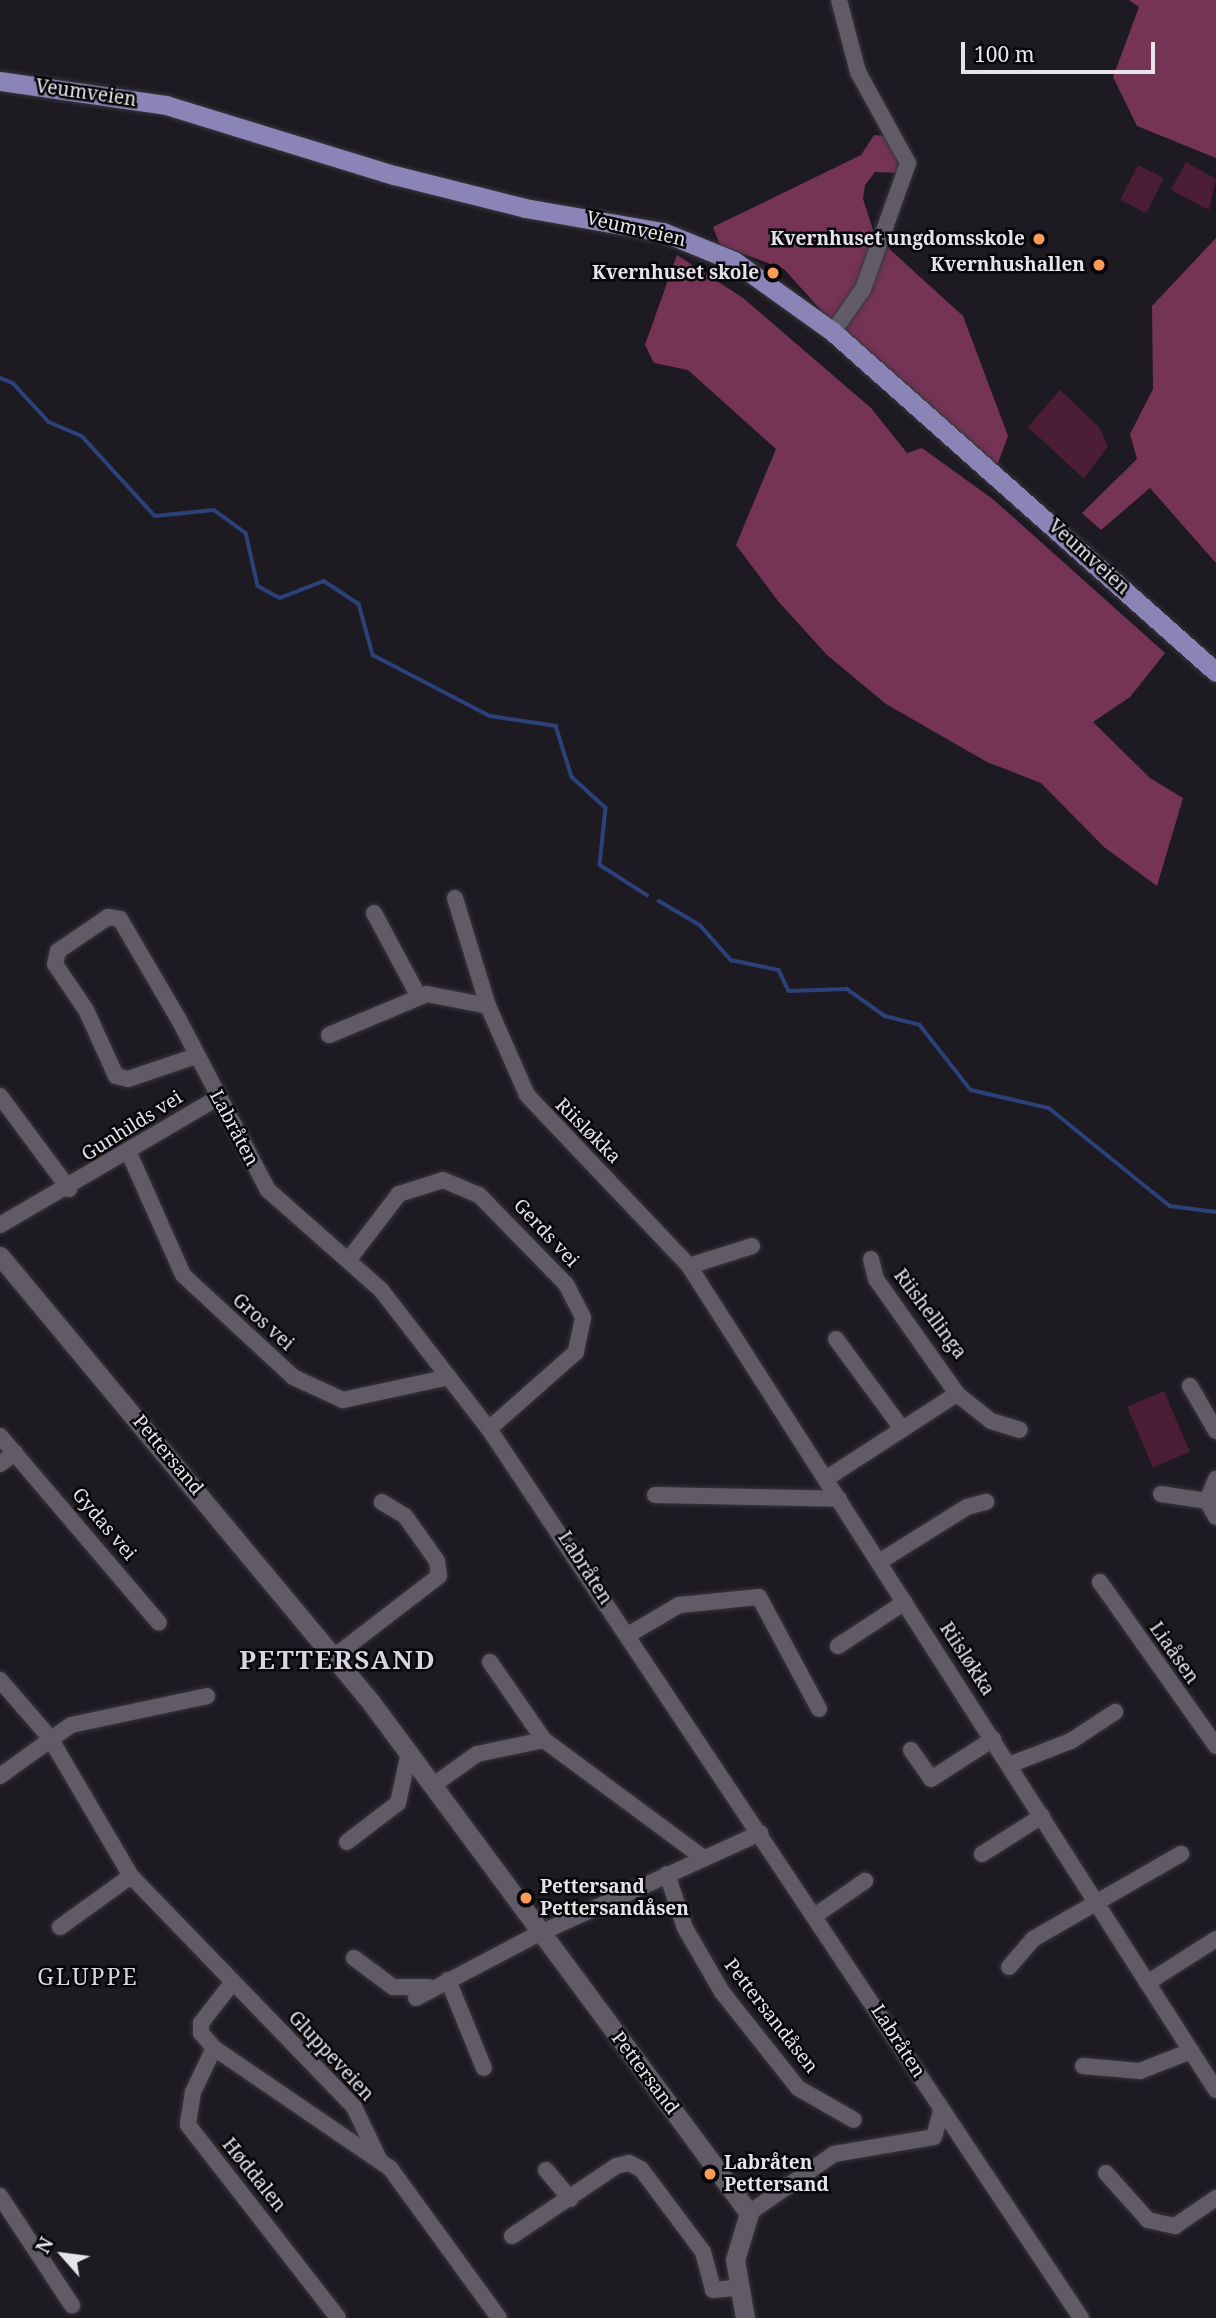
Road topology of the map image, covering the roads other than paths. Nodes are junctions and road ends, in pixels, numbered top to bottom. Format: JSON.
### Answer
{"nodes":[{"id":1,"x":839,"y":0,"type":"edge"},
{"id":2,"x":0,"y":81,"type":"edge"},
{"id":3,"x":833,"y":332,"type":"junction"},
{"id":4,"x":1216,"y":672,"type":"edge"},
{"id":5,"x":455,"y":898,"type":"dead end"},
{"id":6,"x":374,"y":913,"type":"dead end"},
{"id":7,"x":418,"y":995,"type":"junction"},
{"id":8,"x":488,"y":1006,"type":"junction"},
{"id":9,"x":329,"y":1035,"type":"dead end"},
{"id":10,"x":196,"y":1056,"type":"junction"},
{"id":11,"x":0,"y":1096,"type":"edge"},
{"id":12,"x":217,"y":1098,"type":"junction"},
{"id":13,"x":129,"y":1153,"type":"junction"},
{"id":14,"x":69,"y":1189,"type":"junction"},
{"id":15,"x":0,"y":1225,"type":"edge"},
{"id":16,"x":752,"y":1246,"type":"dead end"},
{"id":17,"x":0,"y":1256,"type":"edge"},
{"id":18,"x":350,"y":1258,"type":"junction"},
{"id":19,"x":871,"y":1259,"type":"dead end"},
{"id":20,"x":689,"y":1266,"type":"junction"},
{"id":21,"x":836,"y":1339,"type":"dead end"},
{"id":22,"x":449,"y":1377,"type":"junction"},
{"id":23,"x":1190,"y":1386,"type":"dead end"},
{"id":24,"x":957,"y":1394,"type":"junction"},
{"id":25,"x":489,"y":1429,"type":"junction"},
{"id":26,"x":902,"y":1429,"type":"junction"},
{"id":27,"x":1020,"y":1430,"type":"dead end"},
{"id":28,"x":1216,"y":1431,"type":"edge"},
{"id":29,"x":0,"y":1436,"type":"edge"},
{"id":30,"x":15,"y":1453,"type":"junction"},
{"id":31,"x":0,"y":1464,"type":"edge"},
{"id":32,"x":828,"y":1478,"type":"junction"},
{"id":33,"x":1216,"y":1479,"type":"edge"},
{"id":34,"x":1161,"y":1494,"type":"dead end"},
{"id":35,"x":654,"y":1495,"type":"dead end"},
{"id":36,"x":839,"y":1499,"type":"junction"},
{"id":37,"x":1207,"y":1501,"type":"junction"},
{"id":38,"x":382,"y":1502,"type":"dead end"},
{"id":39,"x":986,"y":1502,"type":"dead end"},
{"id":40,"x":1216,"y":1517,"type":"edge"},
{"id":41,"x":879,"y":1562,"type":"junction"},
{"id":42,"x":1100,"y":1582,"type":"dead end"},
{"id":43,"x":905,"y":1602,"type":"junction"},
{"id":44,"x":159,"y":1623,"type":"dead end"},
{"id":45,"x":628,"y":1635,"type":"junction"},
{"id":46,"x":838,"y":1646,"type":"dead end"},
{"id":47,"x":334,"y":1656,"type":"junction"},
{"id":48,"x":490,"y":1662,"type":"dead end"},
{"id":49,"x":0,"y":1680,"type":"edge"},
{"id":50,"x":207,"y":1696,"type":"dead end"},
{"id":51,"x":819,"y":1709,"type":"dead end"},
{"id":52,"x":1115,"y":1712,"type":"dead end"},
{"id":53,"x":50,"y":1738,"type":"junction"},
{"id":54,"x":993,"y":1739,"type":"junction"},
{"id":55,"x":544,"y":1740,"type":"junction"},
{"id":56,"x":1216,"y":1746,"type":"edge"},
{"id":57,"x":911,"y":1750,"type":"dead end"},
{"id":58,"x":409,"y":1752,"type":"junction"},
{"id":59,"x":1009,"y":1765,"type":"junction"},
{"id":60,"x":0,"y":1776,"type":"edge"},
{"id":61,"x":432,"y":1786,"type":"junction"},
{"id":62,"x":1042,"y":1816,"type":"junction"},
{"id":63,"x":760,"y":1833,"type":"junction"},
{"id":64,"x":347,"y":1842,"type":"dead end"},
{"id":65,"x":982,"y":1854,"type":"dead end"},
{"id":66,"x":1181,"y":1854,"type":"dead end"},
{"id":67,"x":702,"y":1857,"type":"junction"},
{"id":68,"x":667,"y":1874,"type":"junction"},
{"id":69,"x":131,"y":1876,"type":"junction"},
{"id":70,"x":865,"y":1881,"type":"dead end"},
{"id":71,"x":1096,"y":1901,"type":"junction"},
{"id":72,"x":816,"y":1915,"type":"junction"},
{"id":73,"x":61,"y":1927,"type":"dead end"},
{"id":74,"x":540,"y":1933,"type":"junction"},
{"id":75,"x":1216,"y":1939,"type":"edge"},
{"id":76,"x":354,"y":1958,"type":"dead end"},
{"id":77,"x":1009,"y":1967,"type":"dead end"},
{"id":78,"x":449,"y":1980,"type":"junction"},
{"id":79,"x":232,"y":1983,"type":"junction"},
{"id":80,"x":1147,"y":1983,"type":"junction"},
{"id":81,"x":430,"y":1987,"type":"junction"},
{"id":82,"x":416,"y":1998,"type":"dead end"},
{"id":83,"x":214,"y":2048,"type":"junction"},
{"id":84,"x":1191,"y":2051,"type":"junction"},
{"id":85,"x":1083,"y":2066,"type":"dead end"},
{"id":86,"x":484,"y":2068,"type":"dead end"},
{"id":87,"x":1216,"y":2090,"type":"edge"},
{"id":88,"x":941,"y":2110,"type":"junction"},
{"id":89,"x":854,"y":2120,"type":"dead end"},
{"id":90,"x":379,"y":2159,"type":"junction"},
{"id":91,"x":546,"y":2170,"type":"dead end"},
{"id":92,"x":1105,"y":2173,"type":"dead end"},
{"id":93,"x":0,"y":2196,"type":"edge"},
{"id":94,"x":1216,"y":2198,"type":"edge"},
{"id":95,"x":569,"y":2199,"type":"junction"},
{"id":96,"x":749,"y":2213,"type":"junction"},
{"id":97,"x":512,"y":2236,"type":"dead end"},
{"id":98,"x":738,"y":2288,"type":"junction"},
{"id":99,"x":72,"y":2305,"type":"dead end"},
{"id":100,"x":338,"y":2318,"type":"edge"},
{"id":101,"x":499,"y":2318,"type":"edge"},
{"id":102,"x":745,"y":2318,"type":"edge"},
{"id":103,"x":1081,"y":2318,"type":"edge"}],
"edges":[{"from":1,"to":3,"type":"street"},
{"from":2,"to":3,"type":"main road","name":"Veumveien"},
{"from":3,"to":4,"type":"main road","name":"Veumveien"},
{"from":5,"to":8,"type":"street","name":"Riisløkka"},
{"from":6,"to":7,"type":"street"},
{"from":7,"to":8,"type":"street"},
{"from":7,"to":9,"type":"street"},
{"from":8,"to":20,"type":"street","name":"Riisløkka"},
{"from":10,"to":10,"type":"street","name":"Labråten"},
{"from":10,"to":12,"type":"street","name":"Labråten"},
{"from":11,"to":14,"type":"street"},
{"from":12,"to":13,"type":"street","name":"Gunhilds vei"},
{"from":12,"to":18,"type":"street","name":"Labråten"},
{"from":13,"to":14,"type":"street","name":"Gunhilds vei"},
{"from":13,"to":22,"type":"street","name":"Gros vei"},
{"from":14,"to":15,"type":"street","name":"Gunhilds vei"},
{"from":16,"to":20,"type":"street"},
{"from":17,"to":47,"type":"street","name":"Pettersand"},
{"from":18,"to":22,"type":"street","name":"Labråten"},
{"from":18,"to":25,"type":"street","name":"Gerds vei"},
{"from":19,"to":24,"type":"street","name":"Riishellinga"},
{"from":20,"to":32,"type":"street","name":"Riisløkka"},
{"from":21,"to":26,"type":"street"},
{"from":22,"to":25,"type":"street","name":"Labråten"},
{"from":23,"to":28,"type":"street"},
{"from":24,"to":26,"type":"street"},
{"from":24,"to":27,"type":"street","name":"Riishellinga"},
{"from":25,"to":45,"type":"street","name":"Labråten"},
{"from":26,"to":32,"type":"street"},
{"from":29,"to":30,"type":"street","name":"Gydas vei"},
{"from":30,"to":31,"type":"street"},
{"from":30,"to":44,"type":"street","name":"Gydas vei"},
{"from":32,"to":36,"type":"street","name":"Riisløkka"},
{"from":33,"to":37,"type":"street"},
{"from":34,"to":37,"type":"street"},
{"from":35,"to":36,"type":"street"},
{"from":36,"to":41,"type":"street","name":"Riisløkka"},
{"from":37,"to":40,"type":"street"},
{"from":38,"to":47,"type":"street"},
{"from":39,"to":41,"type":"street"},
{"from":41,"to":43,"type":"street","name":"Riisløkka"},
{"from":42,"to":56,"type":"street","name":"Liaåsen"},
{"from":43,"to":46,"type":"street"},
{"from":43,"to":54,"type":"street","name":"Riisløkka"},
{"from":45,"to":51,"type":"street"},
{"from":45,"to":63,"type":"street","name":"Labråten"},
{"from":47,"to":58,"type":"street","name":"Pettersand"},
{"from":48,"to":55,"type":"street"},
{"from":49,"to":53,"type":"street","name":"Gluppeveien"},
{"from":50,"to":53,"type":"street"},
{"from":52,"to":59,"type":"street"},
{"from":53,"to":60,"type":"street"},
{"from":53,"to":69,"type":"street","name":"Gluppeveien"},
{"from":54,"to":57,"type":"street"},
{"from":54,"to":59,"type":"street","name":"Riisløkka"},
{"from":55,"to":61,"type":"street"},
{"from":55,"to":67,"type":"street"},
{"from":58,"to":61,"type":"street","name":"Pettersand"},
{"from":58,"to":64,"type":"street"},
{"from":59,"to":62,"type":"street","name":"Riisløkka"},
{"from":61,"to":74,"type":"street","name":"Pettersand"},
{"from":62,"to":65,"type":"street"},
{"from":62,"to":71,"type":"street","name":"Riisløkka"},
{"from":63,"to":67,"type":"street"},
{"from":63,"to":72,"type":"street","name":"Labråten"},
{"from":66,"to":71,"type":"street"},
{"from":67,"to":68,"type":"street"},
{"from":68,"to":74,"type":"street"},
{"from":68,"to":89,"type":"street","name":"Pettersandåsen"},
{"from":69,"to":73,"type":"street"},
{"from":69,"to":79,"type":"street","name":"Gluppeveien"},
{"from":70,"to":72,"type":"street"},
{"from":71,"to":77,"type":"street"},
{"from":71,"to":80,"type":"street","name":"Riisløkka"},
{"from":72,"to":88,"type":"street","name":"Labråten"},
{"from":74,"to":78,"type":"street"},
{"from":74,"to":96,"type":"street","name":"Pettersand"},
{"from":75,"to":80,"type":"street"},
{"from":76,"to":81,"type":"street"},
{"from":78,"to":81,"type":"street"},
{"from":78,"to":86,"type":"street"},
{"from":79,"to":83,"type":"street"},
{"from":79,"to":90,"type":"street","name":"Gluppeveien"},
{"from":80,"to":84,"type":"street","name":"Riisløkka"},
{"from":81,"to":82,"type":"street"},
{"from":83,"to":90,"type":"street"},
{"from":83,"to":100,"type":"street","name":"Høddalen"},
{"from":84,"to":85,"type":"street"},
{"from":84,"to":87,"type":"street","name":"Riisløkka"},
{"from":88,"to":96,"type":"street"},
{"from":88,"to":103,"type":"street","name":"Labråten"},
{"from":90,"to":101,"type":"street","name":"Gluppeveien"},
{"from":91,"to":95,"type":"street"},
{"from":92,"to":94,"type":"street"},
{"from":93,"to":99,"type":"street"},
{"from":95,"to":97,"type":"street"},
{"from":95,"to":98,"type":"street"},
{"from":96,"to":98,"type":"street"},
{"from":98,"to":102,"type":"street"}]}
